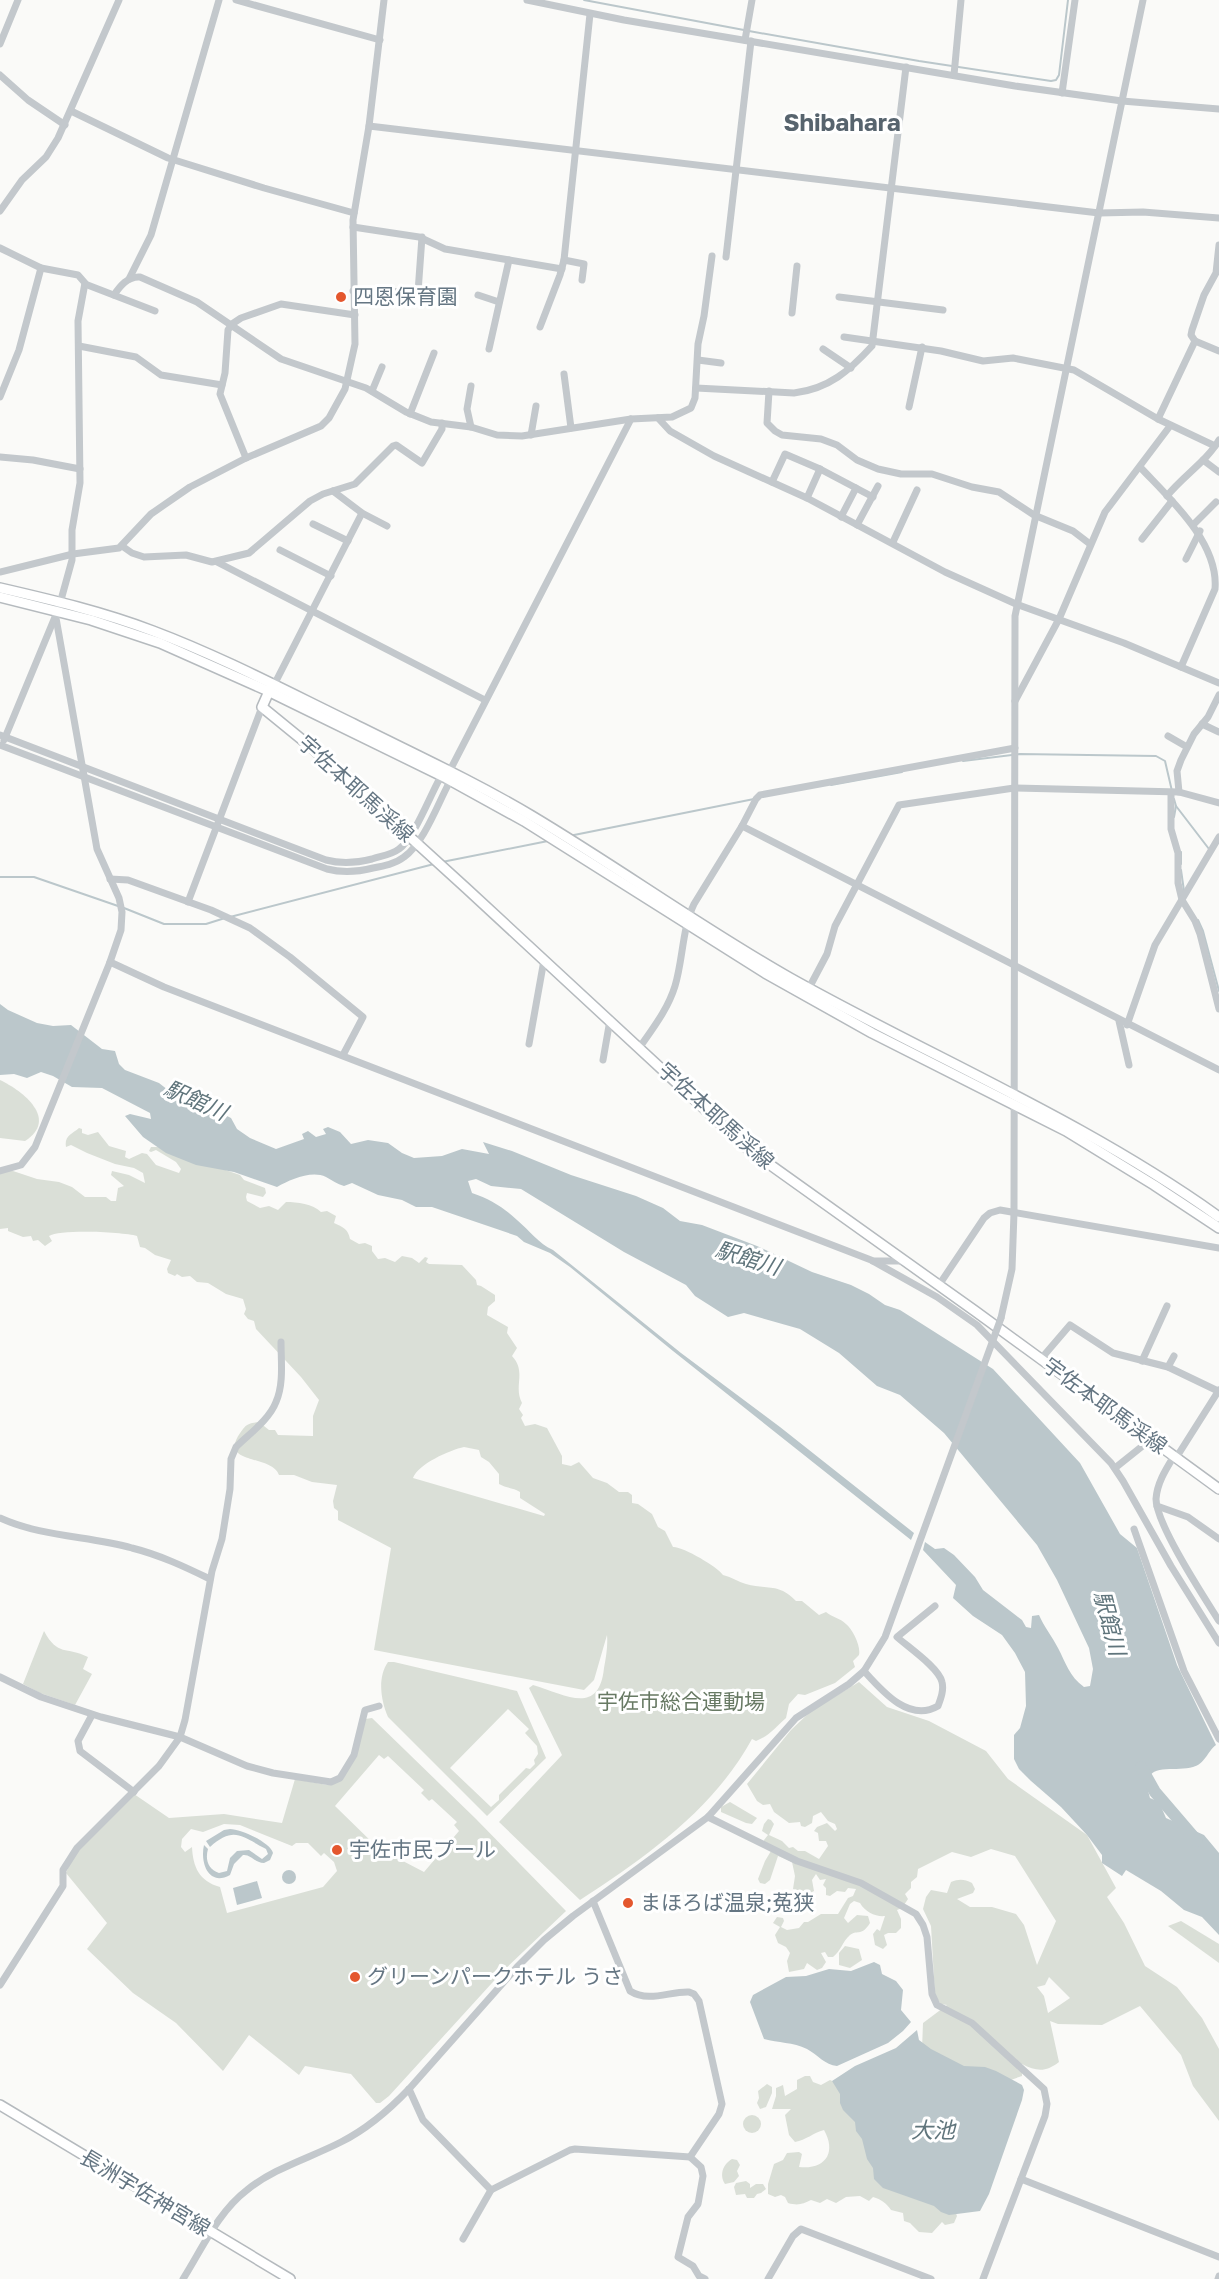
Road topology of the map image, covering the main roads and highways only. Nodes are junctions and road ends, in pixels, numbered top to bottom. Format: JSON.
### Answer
{"nodes":[{"id":1,"x":0,"y":588,"type":"edge"},
{"id":2,"x":0,"y":597,"type":"edge"},
{"id":3,"x":57,"y":609,"type":"junction"},
{"id":4,"x":271,"y":688,"type":"junction"},
{"id":5,"x":447,"y":775,"type":"junction"},
{"id":6,"x":688,"y":921,"type":"junction"},
{"id":7,"x":1013,"y":1099,"type":"junction"},
{"id":8,"x":1219,"y":1216,"type":"edge"},
{"id":9,"x":1219,"y":1228,"type":"edge"},
{"id":10,"x":1219,"y":1489,"type":"edge"},
{"id":11,"x":0,"y":2105,"type":"edge"},
{"id":12,"x":290,"y":2279,"type":"edge"}],
"edges":[{"from":1,"to":3,"type":"main road","name":"宇佐本耶馬渓線"},
{"from":2,"to":3,"type":"main road","name":"宇佐本耶馬渓線"},
{"from":3,"to":4,"type":"main road","name":"宇佐本耶馬渓線"},
{"from":4,"to":5,"type":"main road","name":"宇佐本耶馬渓線"},
{"from":4,"to":10,"type":"main road","name":"宇佐本耶馬渓線"},
{"from":5,"to":6,"type":"main road","name":"宇佐本耶馬渓線"},
{"from":5,"to":6,"type":"main road","name":"宇佐本耶馬渓線"},
{"from":6,"to":7,"type":"main road","name":"宇佐本耶馬渓線"},
{"from":6,"to":7,"type":"main road","name":"宇佐本耶馬渓線"},
{"from":7,"to":8,"type":"main road","name":"宇佐本耶馬渓線"},
{"from":7,"to":9,"type":"main road","name":"宇佐本耶馬渓線"},
{"from":11,"to":12,"type":"main road","name":"長洲宇佐神宮線"}]}
